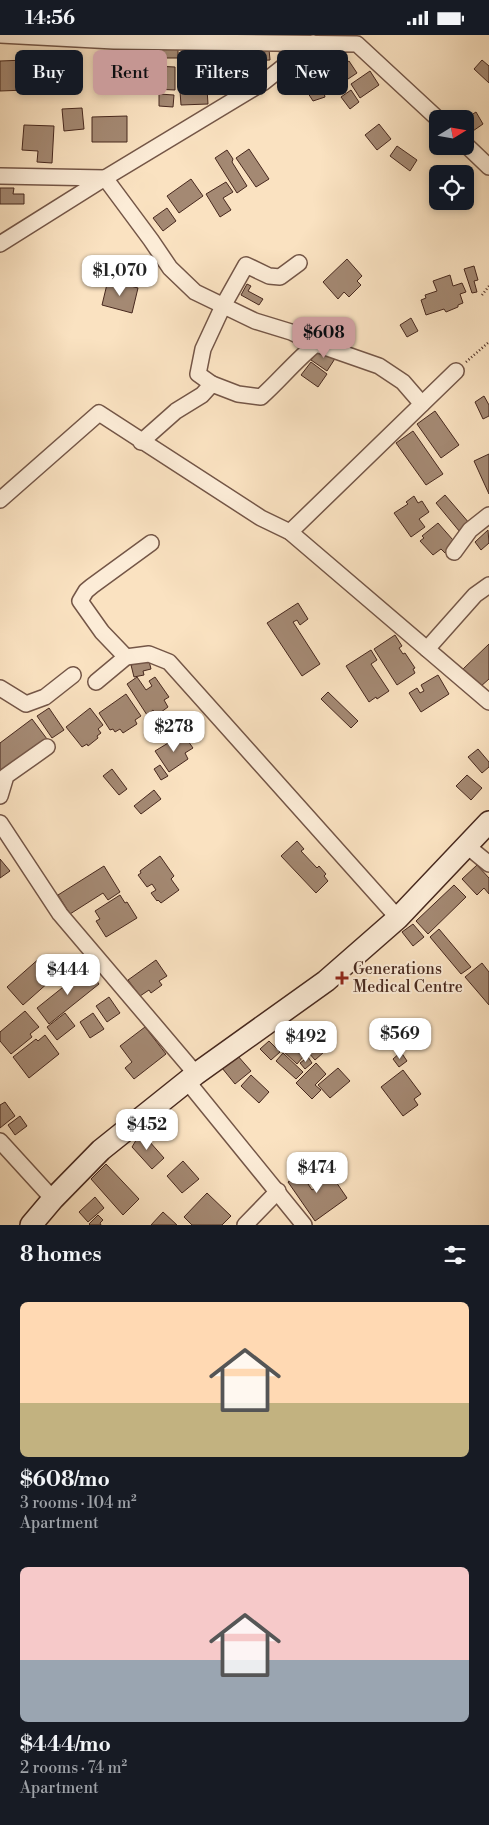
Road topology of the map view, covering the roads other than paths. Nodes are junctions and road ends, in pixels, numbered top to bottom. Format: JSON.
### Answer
{"nodes":[{"id":1,"x":0,"y":35,"type":"edge"},
{"id":2,"x":195,"y":38,"type":"edge"},
{"id":3,"x":361,"y":39,"type":"edge"},
{"id":4,"x":313,"y":43,"type":"junction"},
{"id":5,"x":429,"y":110,"type":"edge"},
{"id":6,"x":474,"y":153,"type":"edge"},
{"id":7,"x":489,"y":167,"type":"edge"},
{"id":8,"x":0,"y":175,"type":"edge"},
{"id":9,"x":105,"y":178,"type":"junction"},
{"id":10,"x":0,"y":244,"type":"edge"},
{"id":11,"x":299,"y":263,"type":"dead end"},
{"id":12,"x":223,"y":306,"type":"junction"},
{"id":13,"x":316,"y":344,"type":"junction"},
{"id":14,"x":456,"y":371,"type":"road end"},
{"id":15,"x":212,"y":384,"type":"junction"},
{"id":16,"x":422,"y":404,"type":"junction"},
{"id":17,"x":142,"y":441,"type":"junction"},
{"id":18,"x":0,"y":500,"type":"edge"},
{"id":19,"x":489,"y":515,"type":"edge"},
{"id":20,"x":290,"y":532,"type":"junction"},
{"id":21,"x":151,"y":543,"type":"dead end"},
{"id":22,"x":454,"y":552,"type":"dead end"},
{"id":23,"x":489,"y":585,"type":"edge"},
{"id":24,"x":427,"y":649,"type":"junction"},
{"id":25,"x":126,"y":657,"type":"junction"},
{"id":26,"x":73,"y":675,"type":"dead end"},
{"id":27,"x":96,"y":682,"type":"dead end"},
{"id":28,"x":0,"y":688,"type":"edge"},
{"id":29,"x":489,"y":702,"type":"edge"},
{"id":30,"x":47,"y":747,"type":"dead end"},
{"id":31,"x":0,"y":796,"type":"edge"},
{"id":32,"x":489,"y":822,"type":"edge"},
{"id":33,"x":0,"y":823,"type":"edge"},
{"id":34,"x":466,"y":846,"type":"junction"},
{"id":35,"x":489,"y":864,"type":"edge"},
{"id":36,"x":398,"y":918,"type":"junction"},
{"id":37,"x":192,"y":1077,"type":"junction"},
{"id":38,"x":0,"y":1141,"type":"edge"},
{"id":39,"x":278,"y":1191,"type":"junction"},
{"id":40,"x":53,"y":1199,"type":"junction"},
{"id":41,"x":31,"y":1225,"type":"edge"},
{"id":42,"x":244,"y":1225,"type":"edge"},
{"id":43,"x":304,"y":1225,"type":"edge"}],
"edges":[{"from":1,"to":2,"type":"street"},
{"from":2,"to":4,"type":"street"},
{"from":3,"to":4,"type":"street"},
{"from":3,"to":5,"type":"street"},
{"from":4,"to":9,"type":"street"},
{"from":6,"to":7,"type":"street"},
{"from":8,"to":9,"type":"street"},
{"from":9,"to":10,"type":"street"},
{"from":9,"to":12,"type":"street"},
{"from":11,"to":12,"type":"street"},
{"from":12,"to":13,"type":"street"},
{"from":12,"to":15,"type":"street"},
{"from":13,"to":15,"type":"street"},
{"from":13,"to":16,"type":"street"},
{"from":14,"to":16,"type":"street"},
{"from":15,"to":17,"type":"street"},
{"from":16,"to":20,"type":"street"},
{"from":17,"to":18,"type":"street"},
{"from":17,"to":20,"type":"street"},
{"from":19,"to":22,"type":"street"},
{"from":20,"to":24,"type":"street"},
{"from":21,"to":25,"type":"street"},
{"from":23,"to":24,"type":"street"},
{"from":24,"to":29,"type":"street"},
{"from":25,"to":27,"type":"street"},
{"from":25,"to":36,"type":"street"},
{"from":26,"to":28,"type":"street"},
{"from":30,"to":31,"type":"street"},
{"from":32,"to":34,"type":"street"},
{"from":33,"to":37,"type":"street"},
{"from":34,"to":35,"type":"street"},
{"from":34,"to":36,"type":"street"},
{"from":36,"to":37,"type":"street"},
{"from":37,"to":39,"type":"street"},
{"from":37,"to":40,"type":"street"},
{"from":38,"to":40,"type":"street"},
{"from":39,"to":42,"type":"street"},
{"from":39,"to":43,"type":"street"},
{"from":40,"to":41,"type":"street"}]}
